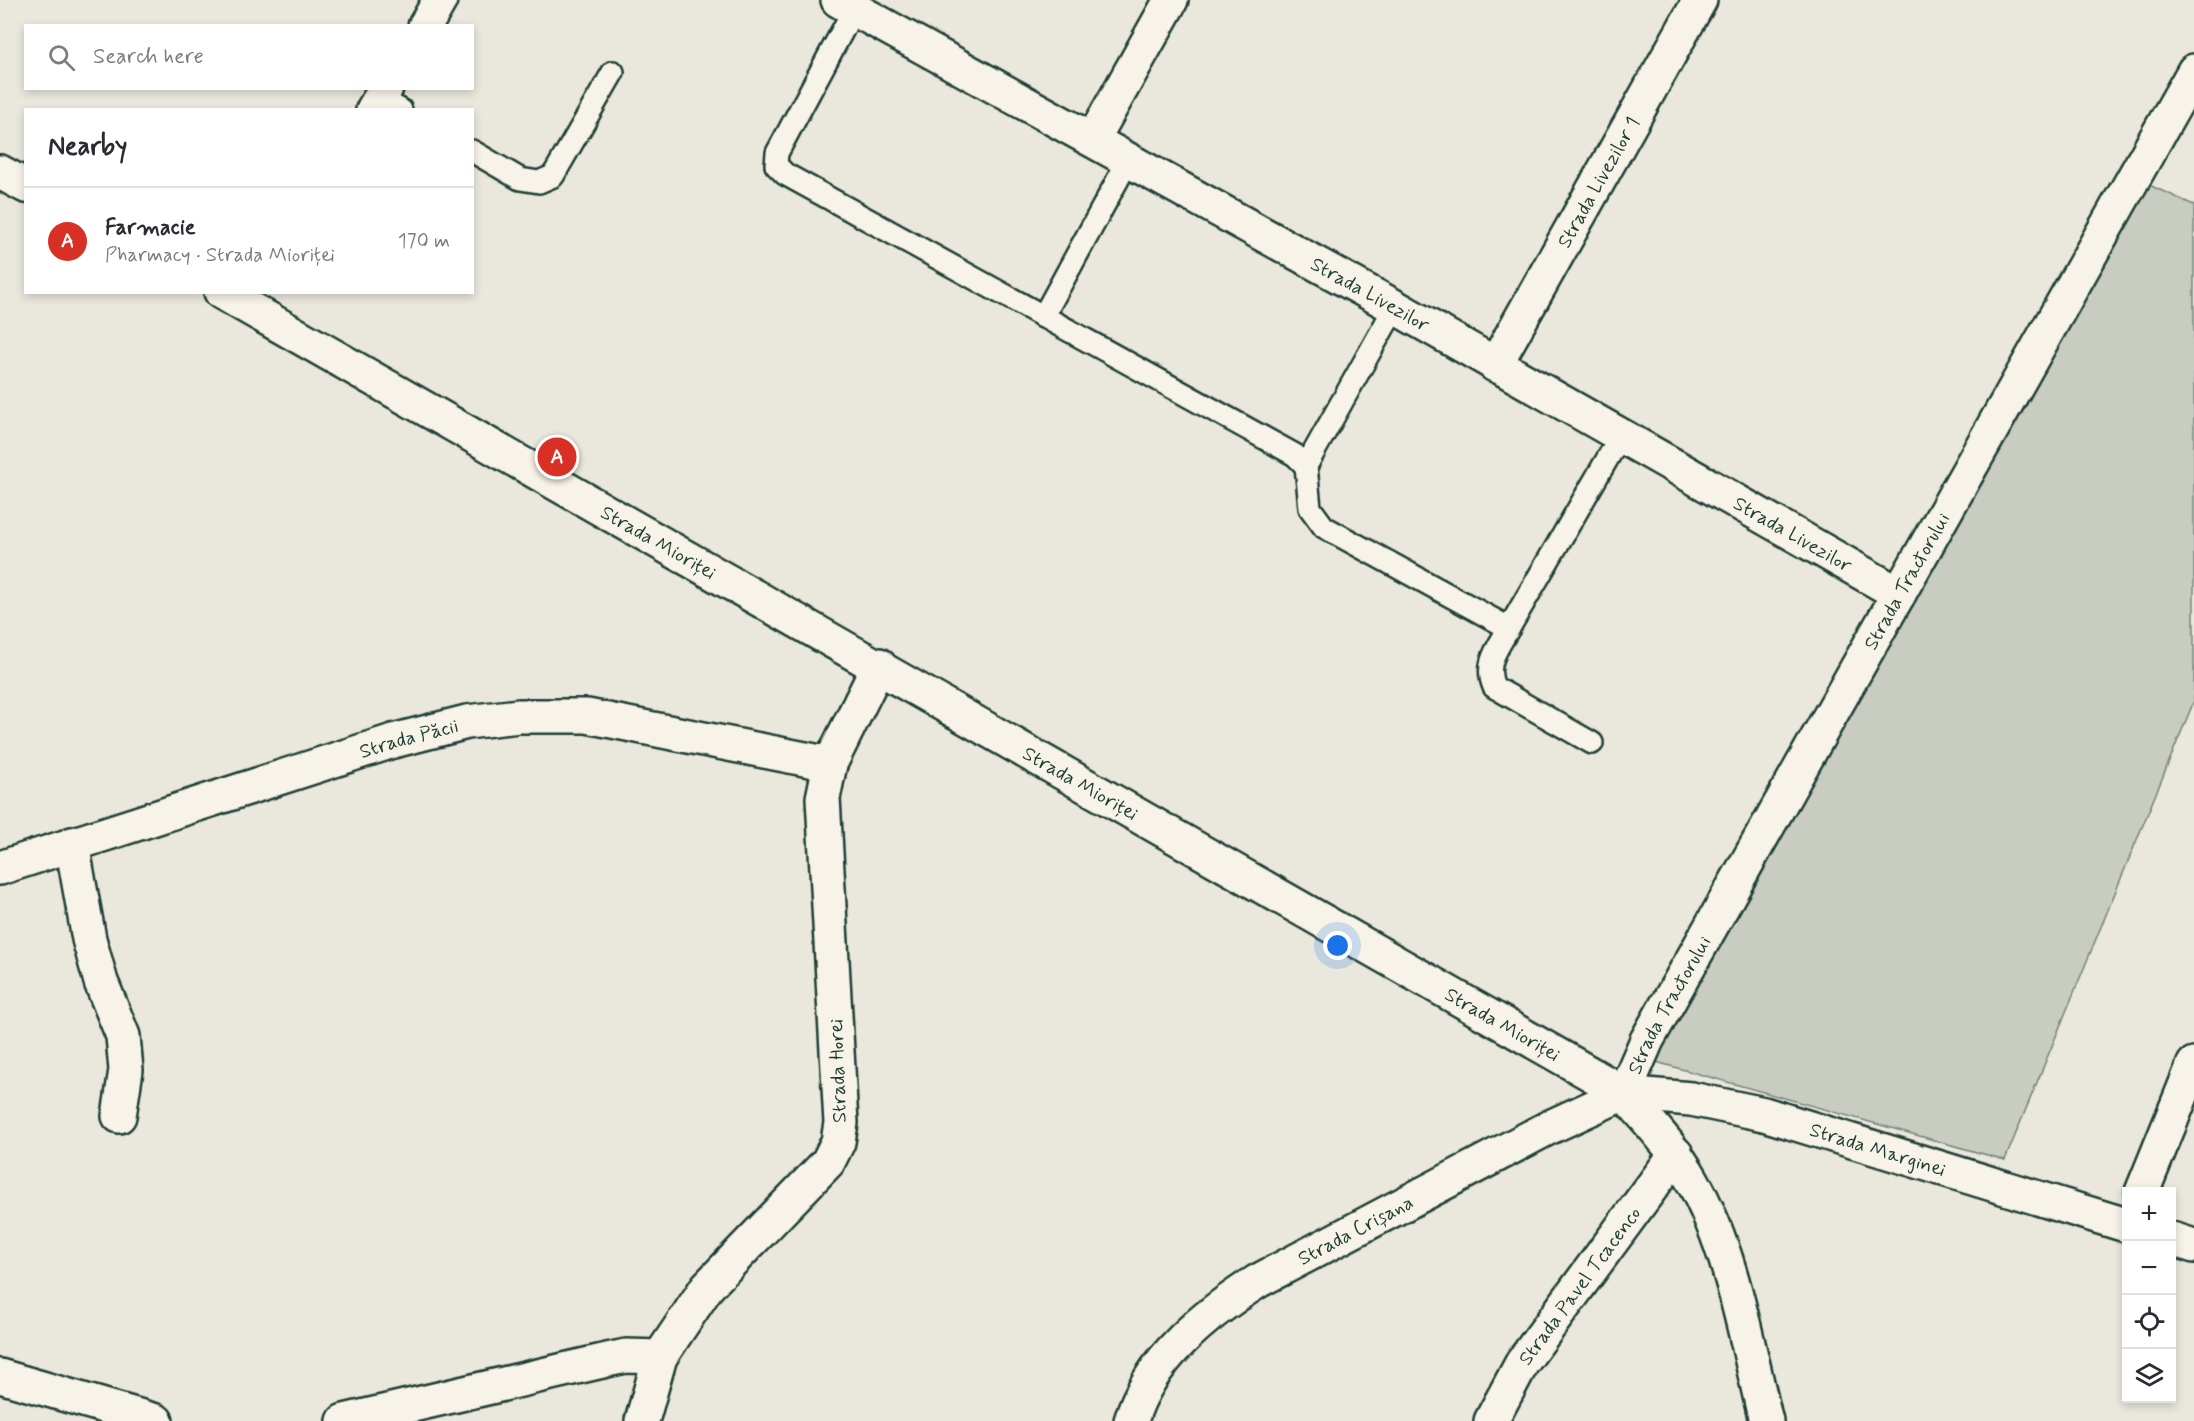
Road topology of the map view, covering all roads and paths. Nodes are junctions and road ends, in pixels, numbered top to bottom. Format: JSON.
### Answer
{"nodes":[{"id":1,"x":440,"y":0,"type":"edge"},
{"id":2,"x":1171,"y":0,"type":"edge"},
{"id":3,"x":1700,"y":0,"type":"edge"},
{"id":4,"x":846,"y":4,"type":"edge"},
{"id":5,"x":425,"y":24,"type":"edge"},
{"id":6,"x":2194,"y":71,"type":"edge"},
{"id":7,"x":613,"y":72,"type":"dead end"},
{"id":8,"x":1093,"y":139,"type":"junction"},
{"id":9,"x":474,"y":153,"type":"edge"},
{"id":10,"x":1129,"y":159,"type":"junction"},
{"id":11,"x":0,"y":172,"type":"edge"},
{"id":12,"x":24,"y":185,"type":"edge"},
{"id":13,"x":229,"y":294,"type":"edge"},
{"id":14,"x":257,"y":301,"type":"edge"},
{"id":15,"x":1395,"y":307,"type":"junction"},
{"id":16,"x":1043,"y":316,"type":"junction"},
{"id":17,"x":1495,"y":365,"type":"junction"},
{"id":18,"x":1620,"y":437,"type":"junction"},
{"id":19,"x":1306,"y":466,"type":"junction"},
{"id":20,"x":1899,"y":594,"type":"junction"},
{"id":21,"x":1509,"y":628,"type":"junction"},
{"id":22,"x":879,"y":665,"type":"junction"},
{"id":23,"x":1592,"y":743,"type":"dead end"},
{"id":24,"x":830,"y":764,"type":"junction"},
{"id":25,"x":72,"y":844,"type":"junction"},
{"id":26,"x":0,"y":868,"type":"edge"},
{"id":27,"x":2194,"y":1064,"type":"edge"},
{"id":28,"x":1624,"y":1093,"type":"junction"},
{"id":29,"x":119,"y":1116,"type":"dead end"},
{"id":30,"x":1676,"y":1154,"type":"junction"},
{"id":31,"x":2144,"y":1187,"type":"edge"},
{"id":32,"x":2122,"y":1222,"type":"edge"},
{"id":33,"x":2176,"y":1240,"type":"edge"},
{"id":34,"x":2194,"y":1246,"type":"edge"},
{"id":35,"x":660,"y":1357,"type":"junction"},
{"id":36,"x":0,"y":1376,"type":"edge"},
{"id":37,"x":156,"y":1421,"type":"edge"},
{"id":38,"x":344,"y":1421,"type":"edge"},
{"id":39,"x":642,"y":1421,"type":"edge"},
{"id":40,"x":1131,"y":1421,"type":"edge"},
{"id":41,"x":1491,"y":1421,"type":"edge"},
{"id":42,"x":1766,"y":1421,"type":"edge"}],
"edges":[{"from":1,"to":5,"type":"street"},
{"from":2,"to":8,"type":"street"},
{"from":3,"to":17,"type":"street","name":"Strada Livezilor 1"},
{"from":4,"to":8,"type":"street","name":"Strada Livezilor"},
{"from":4,"to":16,"type":"lane"},
{"from":6,"to":20,"type":"street","name":"Strada Tractorului"},
{"from":7,"to":9,"type":"lane"},
{"from":8,"to":10,"type":"street","name":"Strada Livezilor"},
{"from":10,"to":15,"type":"street","name":"Strada Livezilor"},
{"from":10,"to":16,"type":"lane"},
{"from":11,"to":12,"type":"street"},
{"from":13,"to":14,"type":"street","name":"Strada Mioriței"},
{"from":14,"to":22,"type":"street","name":"Strada Mioriței"},
{"from":15,"to":17,"type":"street","name":"Strada Livezilor"},
{"from":15,"to":19,"type":"lane"},
{"from":16,"to":19,"type":"lane"},
{"from":17,"to":18,"type":"street","name":"Strada Livezilor"},
{"from":18,"to":20,"type":"street","name":"Strada Livezilor"},
{"from":18,"to":21,"type":"lane"},
{"from":19,"to":21,"type":"lane"},
{"from":20,"to":28,"type":"street","name":"Strada Tractorului"},
{"from":21,"to":23,"type":"lane"},
{"from":22,"to":24,"type":"street","name":"Strada Horei"},
{"from":22,"to":28,"type":"street","name":"Strada Mioriței"},
{"from":24,"to":25,"type":"street","name":"Strada Păcii"},
{"from":24,"to":35,"type":"street","name":"Strada Horei"},
{"from":25,"to":26,"type":"street","name":"Strada Păcii"},
{"from":25,"to":29,"type":"street"},
{"from":27,"to":31,"type":"street"},
{"from":28,"to":30,"type":"street","name":"Strada Mioriței"},
{"from":28,"to":32,"type":"street","name":"Strada Marginei"},
{"from":28,"to":40,"type":"street","name":"Strada Crișana"},
{"from":30,"to":41,"type":"street","name":"Strada Pavel Tcacenco"},
{"from":30,"to":42,"type":"street","name":"Strada Mioriței"},
{"from":33,"to":34,"type":"street"},
{"from":35,"to":38,"type":"street"},
{"from":35,"to":39,"type":"street","name":"Strada Horei"},
{"from":36,"to":37,"type":"street"}]}
